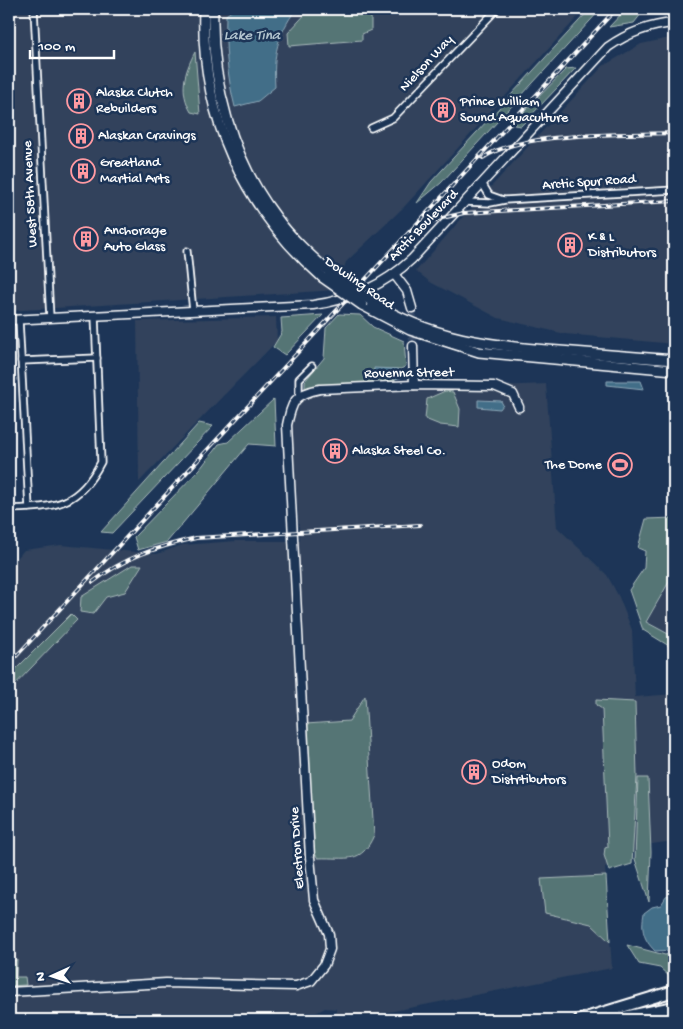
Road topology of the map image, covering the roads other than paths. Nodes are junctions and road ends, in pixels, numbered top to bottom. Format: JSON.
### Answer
{"nodes":[{"id":1,"x":34,"y":9,"type":"edge"},
{"id":2,"x":204,"y":9,"type":"edge"},
{"id":3,"x":213,"y":9,"type":"edge"},
{"id":4,"x":497,"y":9,"type":"edge"},
{"id":5,"x":674,"y":23,"type":"edge"},
{"id":6,"x":371,"y":128,"type":"dead end"},
{"id":7,"x":482,"y":183,"type":"junction"},
{"id":8,"x":674,"y":190,"type":"edge"},
{"id":9,"x":505,"y":200,"type":"junction"},
{"id":10,"x":465,"y":202,"type":"junction"},
{"id":11,"x":187,"y":251,"type":"dead end"},
{"id":12,"x":394,"y":274,"type":"junction"},
{"id":13,"x":326,"y":275,"type":"junction"},
{"id":14,"x":412,"y":308,"type":"tunnel mouth"},
{"id":15,"x":193,"y":311,"type":"junction"},
{"id":16,"x":95,"y":316,"type":"junction"},
{"id":17,"x":50,"y":318,"type":"junction"},
{"id":18,"x":9,"y":320,"type":"edge"},
{"id":19,"x":18,"y":320,"type":"junction"},
{"id":20,"x":413,"y":346,"type":"tunnel mouth"},
{"id":21,"x":97,"y":358,"type":"junction"},
{"id":22,"x":674,"y":360,"type":"edge"},
{"id":23,"x":21,"y":361,"type":"junction"},
{"id":24,"x":312,"y":366,"type":"dead end"},
{"id":25,"x":674,"y":370,"type":"edge"},
{"id":26,"x":414,"y":385,"type":"junction"},
{"id":27,"x":300,"y":397,"type":"junction"},
{"id":28,"x":292,"y":402,"type":"joint"},
{"id":29,"x":519,"y":407,"type":"dead end"},
{"id":30,"x":28,"y":508,"type":"junction"},
{"id":31,"x":9,"y":509,"type":"edge"},
{"id":32,"x":674,"y":991,"type":"edge"},
{"id":33,"x":9,"y":992,"type":"edge"},
{"id":34,"x":674,"y":1007,"type":"edge"},
{"id":35,"x":579,"y":1020,"type":"edge"},
{"id":36,"x":609,"y":1020,"type":"edge"}],
"edges":[{"from":1,"to":17,"type":"street","name":"West 58th Avenue"},
{"from":2,"to":13,"type":"main road","name":"Dowling Road"},
{"from":3,"to":13,"type":"main road","name":"Dowling Road"},
{"from":4,"to":6,"type":"street","name":"Nielson Way"},
{"from":5,"to":7,"type":"street","name":"Arctic Boulevard"},
{"from":7,"to":9,"type":"street"},
{"from":7,"to":10,"type":"street","name":"Arctic Boulevard"},
{"from":8,"to":9,"type":"street","name":"Arctic Spur Road"},
{"from":9,"to":10,"type":"street","name":"Arctic Spur Road"},
{"from":10,"to":12,"type":"street","name":"Arctic Boulevard"},
{"from":11,"to":15,"type":"street"},
{"from":12,"to":14,"type":"street"},
{"from":12,"to":15,"type":"street","name":"Arctic Boulevard"},
{"from":13,"to":22,"type":"main road","name":"Dowling Road","bridge":true},
{"from":13,"to":25,"type":"main road","name":"Dowling Road","bridge":true},
{"from":15,"to":16,"type":"street","name":"Arctic Boulevard"},
{"from":16,"to":17,"type":"street","name":"Arctic Boulevard"},
{"from":16,"to":21,"type":"street"},
{"from":17,"to":19,"type":"street","name":"Arctic Boulevard"},
{"from":18,"to":19,"type":"street","name":"Arctic Boulevard"},
{"from":19,"to":23,"type":"street"},
{"from":20,"to":26,"type":"street"},
{"from":21,"to":23,"type":"street"},
{"from":21,"to":30,"type":"street"},
{"from":23,"to":30,"type":"street"},
{"from":24,"to":27,"type":"street"},
{"from":26,"to":27,"type":"street","name":"Rovenna Street"},
{"from":26,"to":29,"type":"street","name":"Rovenna Street"},
{"from":27,"to":28,"type":"street","name":"Rovenna Street"},
{"from":28,"to":33,"type":"street","name":"Electron Drive"},
{"from":30,"to":31,"type":"street"},
{"from":32,"to":35,"type":"highway"},
{"from":34,"to":36,"type":"highway"}]}
